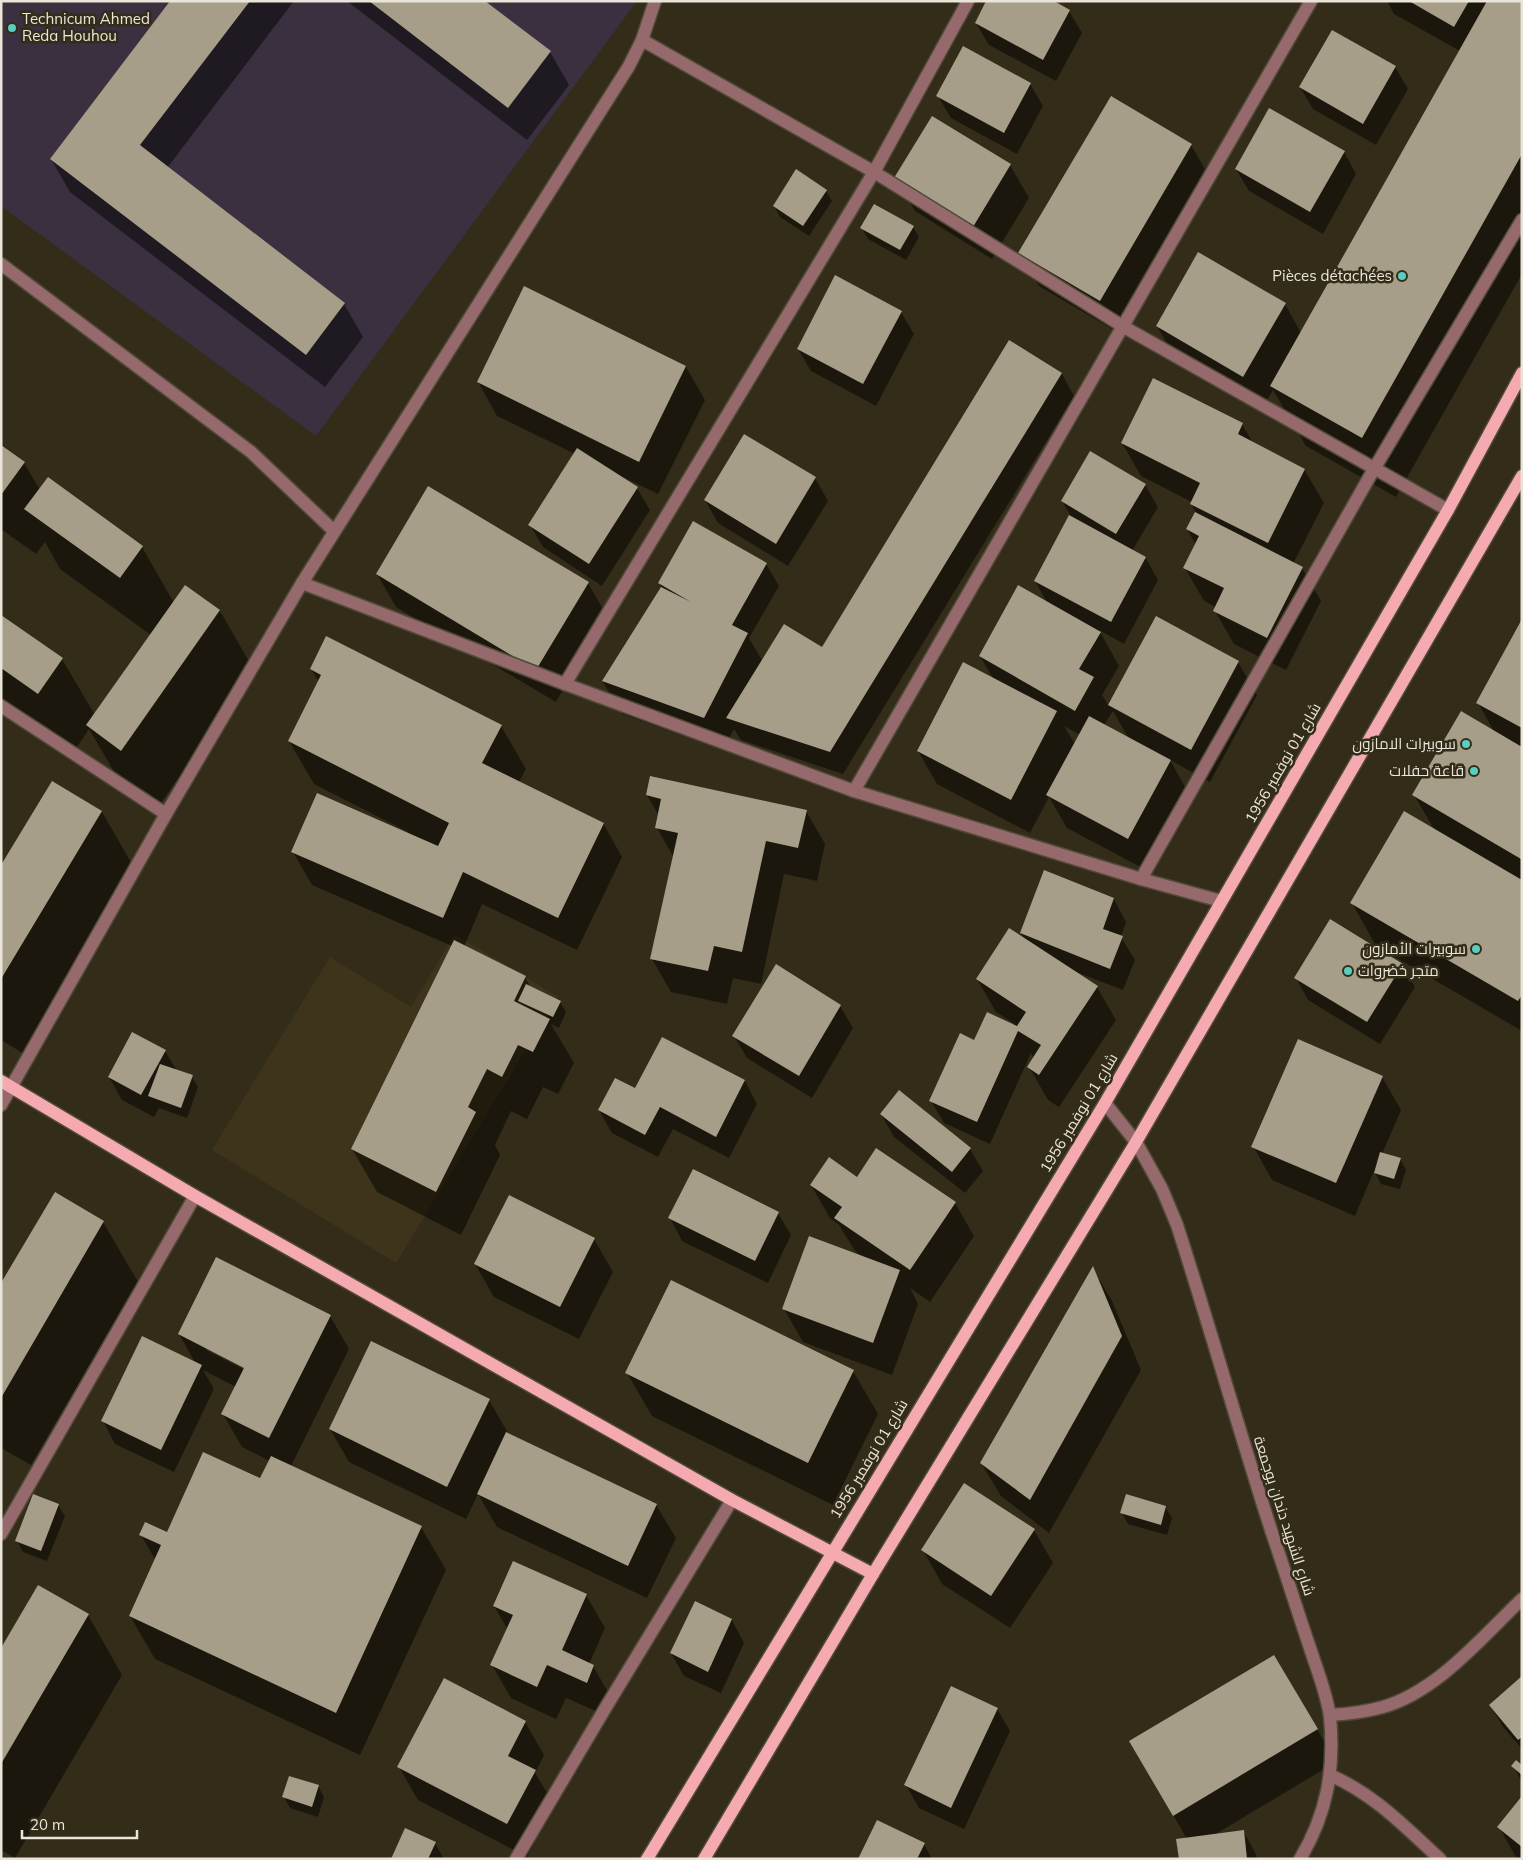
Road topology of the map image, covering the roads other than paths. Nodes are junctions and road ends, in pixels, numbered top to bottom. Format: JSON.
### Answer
{"nodes":[{"id":1,"x":655,"y":1,"type":"edge"},
{"id":2,"x":968,"y":1,"type":"edge"},
{"id":3,"x":1311,"y":1,"type":"edge"},
{"id":4,"x":642,"y":40,"type":"junction"},
{"id":5,"x":874,"y":172,"type":"junction"},
{"id":6,"x":1522,"y":220,"type":"edge"},
{"id":7,"x":1,"y":264,"type":"edge"},
{"id":8,"x":1124,"y":327,"type":"junction"},
{"id":9,"x":1522,"y":373,"type":"edge"},
{"id":10,"x":1374,"y":468,"type":"junction"},
{"id":11,"x":1522,"y":476,"type":"edge"},
{"id":12,"x":1448,"y":510,"type":"junction"},
{"id":13,"x":334,"y":531,"type":"junction"},
{"id":14,"x":302,"y":583,"type":"junction"},
{"id":15,"x":565,"y":684,"type":"junction"},
{"id":16,"x":1,"y":706,"type":"edge"},
{"id":17,"x":854,"y":791,"type":"junction"},
{"id":18,"x":166,"y":814,"type":"junction"},
{"id":19,"x":1141,"y":879,"type":"junction"},
{"id":20,"x":1221,"y":901,"type":"junction"},
{"id":21,"x":6,"y":1084,"type":"edge"},
{"id":22,"x":1104,"y":1103,"type":"junction"},
{"id":23,"x":1,"y":1105,"type":"edge"},
{"id":24,"x":1136,"y":1142,"type":"junction"},
{"id":25,"x":196,"y":1196,"type":"junction"},
{"id":26,"x":732,"y":1500,"type":"junction"},
{"id":27,"x":1,"y":1534,"type":"edge"},
{"id":28,"x":832,"y":1551,"type":"junction"},
{"id":29,"x":873,"y":1574,"type":"junction"},
{"id":30,"x":1522,"y":1599,"type":"edge"},
{"id":31,"x":1330,"y":1715,"type":"junction"},
{"id":32,"x":1330,"y":1775,"type":"junction"},
{"id":33,"x":516,"y":1859,"type":"edge"},
{"id":34,"x":647,"y":1859,"type":"edge"},
{"id":35,"x":704,"y":1859,"type":"edge"},
{"id":36,"x":1300,"y":1859,"type":"edge"},
{"id":37,"x":1440,"y":1859,"type":"edge"}],
"edges":[{"from":1,"to":4,"type":"street"},
{"from":2,"to":5,"type":"street"},
{"from":3,"to":8,"type":"street"},
{"from":4,"to":5,"type":"street"},
{"from":4,"to":13,"type":"street"},
{"from":5,"to":8,"type":"street"},
{"from":5,"to":15,"type":"street"},
{"from":6,"to":10,"type":"street"},
{"from":7,"to":13,"type":"street"},
{"from":8,"to":10,"type":"street"},
{"from":8,"to":17,"type":"street"},
{"from":9,"to":12,"type":"main road","name":"شارع 01 نوفمبر 1956"},
{"from":10,"to":12,"type":"street"},
{"from":10,"to":19,"type":"street"},
{"from":11,"to":24,"type":"main road"},
{"from":12,"to":20,"type":"main road","name":"شارع 01 نوفمبر 1956"},
{"from":13,"to":14,"type":"street"},
{"from":14,"to":15,"type":"street"},
{"from":14,"to":18,"type":"street"},
{"from":15,"to":17,"type":"street"},
{"from":16,"to":18,"type":"street"},
{"from":17,"to":19,"type":"street"},
{"from":18,"to":21,"type":"street"},
{"from":19,"to":20,"type":"street"},
{"from":20,"to":22,"type":"main road","name":"شارع 01 نوفمبر 1956"},
{"from":21,"to":23,"type":"street"},
{"from":21,"to":25,"type":"main road"},
{"from":22,"to":24,"type":"street","name":"شارع الشهيد دندان بوجمعة"},
{"from":22,"to":28,"type":"main road","name":"شارع 01 نوفمبر 1956"},
{"from":24,"to":29,"type":"main road"},
{"from":24,"to":31,"type":"street","name":"شارع الشهيد دندان بوجمعة"},
{"from":25,"to":26,"type":"main road"},
{"from":25,"to":27,"type":"street"},
{"from":26,"to":28,"type":"main road"},
{"from":26,"to":33,"type":"street"},
{"from":28,"to":29,"type":"main road"},
{"from":28,"to":34,"type":"main road","name":"شارع 01 نوفمبر 1956"},
{"from":29,"to":35,"type":"main road"},
{"from":30,"to":31,"type":"street"},
{"from":31,"to":32,"type":"street","name":"شارع الشهيد دندان بوجمعة"},
{"from":32,"to":36,"type":"street","name":"شارع الشهيد دندان بوجمعة"},
{"from":32,"to":37,"type":"street"}]}
